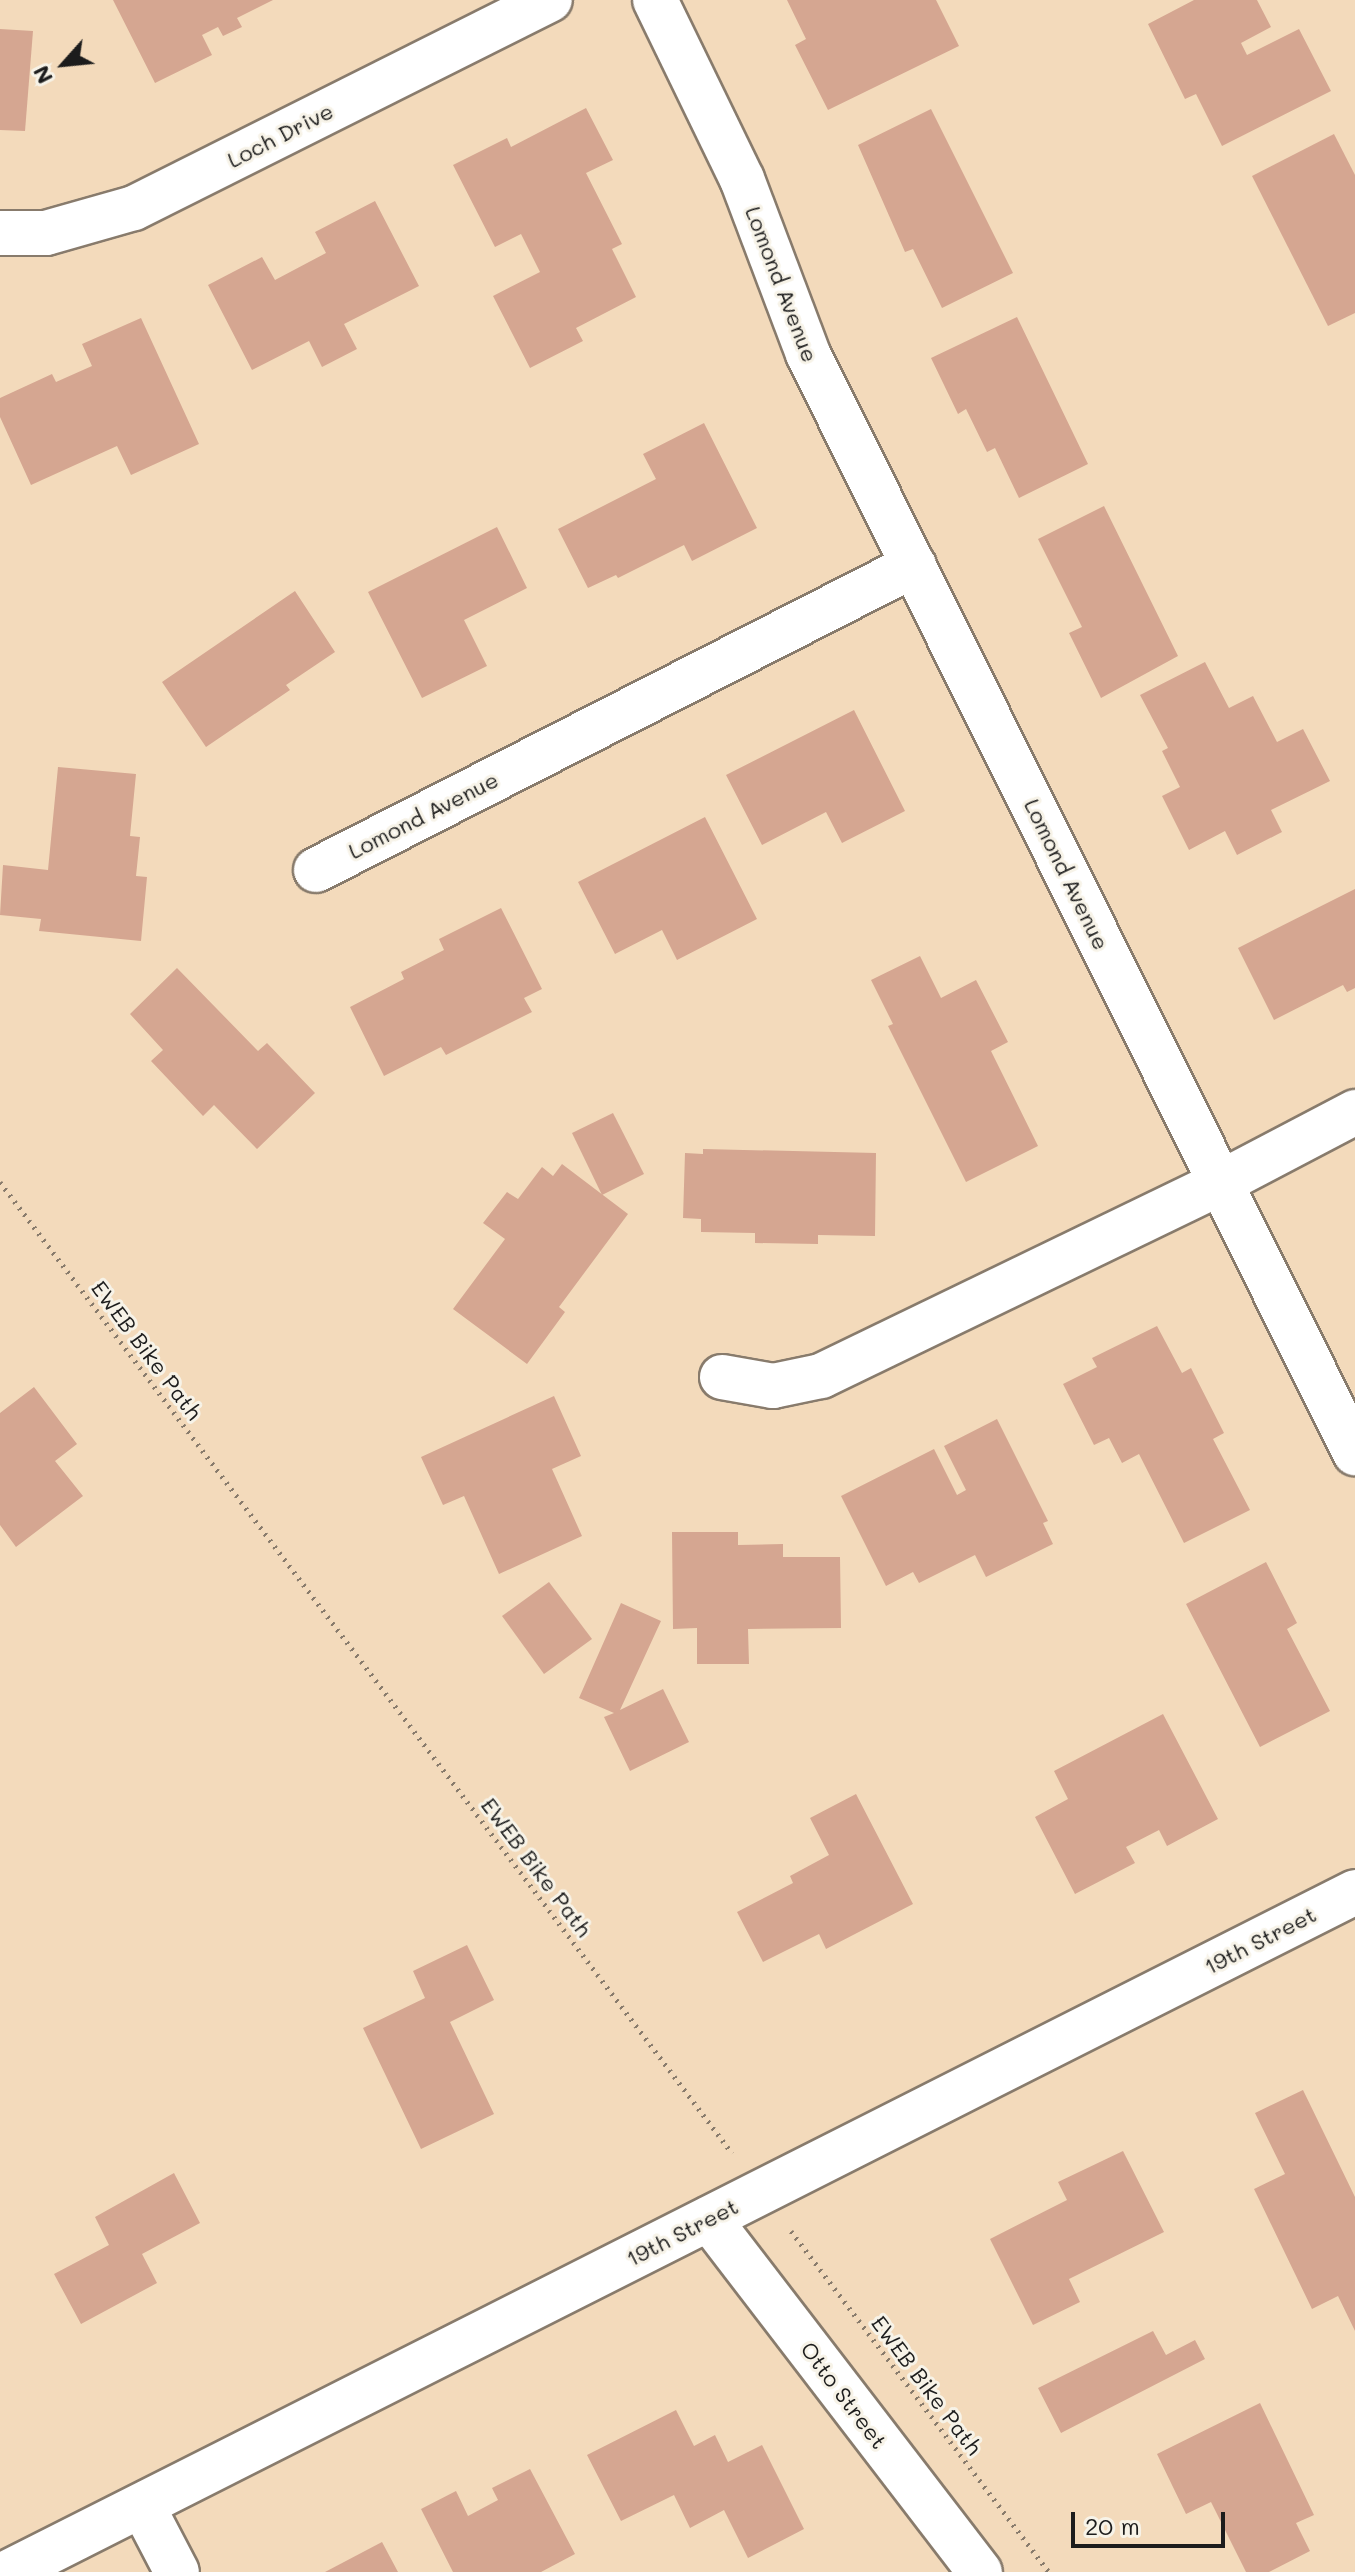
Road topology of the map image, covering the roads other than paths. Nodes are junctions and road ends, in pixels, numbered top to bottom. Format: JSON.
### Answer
{"nodes":[{"id":1,"x":550,"y":0,"type":"edge"},
{"id":2,"x":655,"y":0,"type":"edge"},
{"id":3,"x":0,"y":233,"type":"edge"},
{"id":4,"x":914,"y":565,"type":"junction"},
{"id":5,"x":316,"y":870,"type":"dead end"},
{"id":6,"x":1355,"y":1112,"type":"edge"},
{"id":7,"x":1220,"y":1183,"type":"junction"},
{"id":8,"x":722,"y":1377,"type":"dead end"},
{"id":9,"x":1355,"y":1453,"type":"edge"},
{"id":10,"x":1355,"y":1892,"type":"edge"},
{"id":11,"x":709,"y":2219,"type":"junction"},
{"id":12,"x":143,"y":2507,"type":"junction"},
{"id":13,"x":9,"y":2572,"type":"edge"},
{"id":14,"x":177,"y":2572,"type":"edge"},
{"id":15,"x":980,"y":2572,"type":"edge"}],
"edges":[{"from":1,"to":3,"type":"street","name":"Loch Drive"},
{"from":2,"to":4,"type":"street","name":"Lomond Avenue"},
{"from":4,"to":5,"type":"street","name":"Lomond Avenue"},
{"from":4,"to":7,"type":"street","name":"Lomond Avenue"},
{"from":6,"to":7,"type":"street"},
{"from":7,"to":8,"type":"street"},
{"from":7,"to":9,"type":"street","name":"Lomond Avenue"},
{"from":10,"to":11,"type":"street","name":"19th Street"},
{"from":11,"to":12,"type":"street","name":"19th Street"},
{"from":11,"to":15,"type":"street","name":"Otto Street"},
{"from":12,"to":13,"type":"street","name":"19th Street"},
{"from":12,"to":14,"type":"street"}]}
